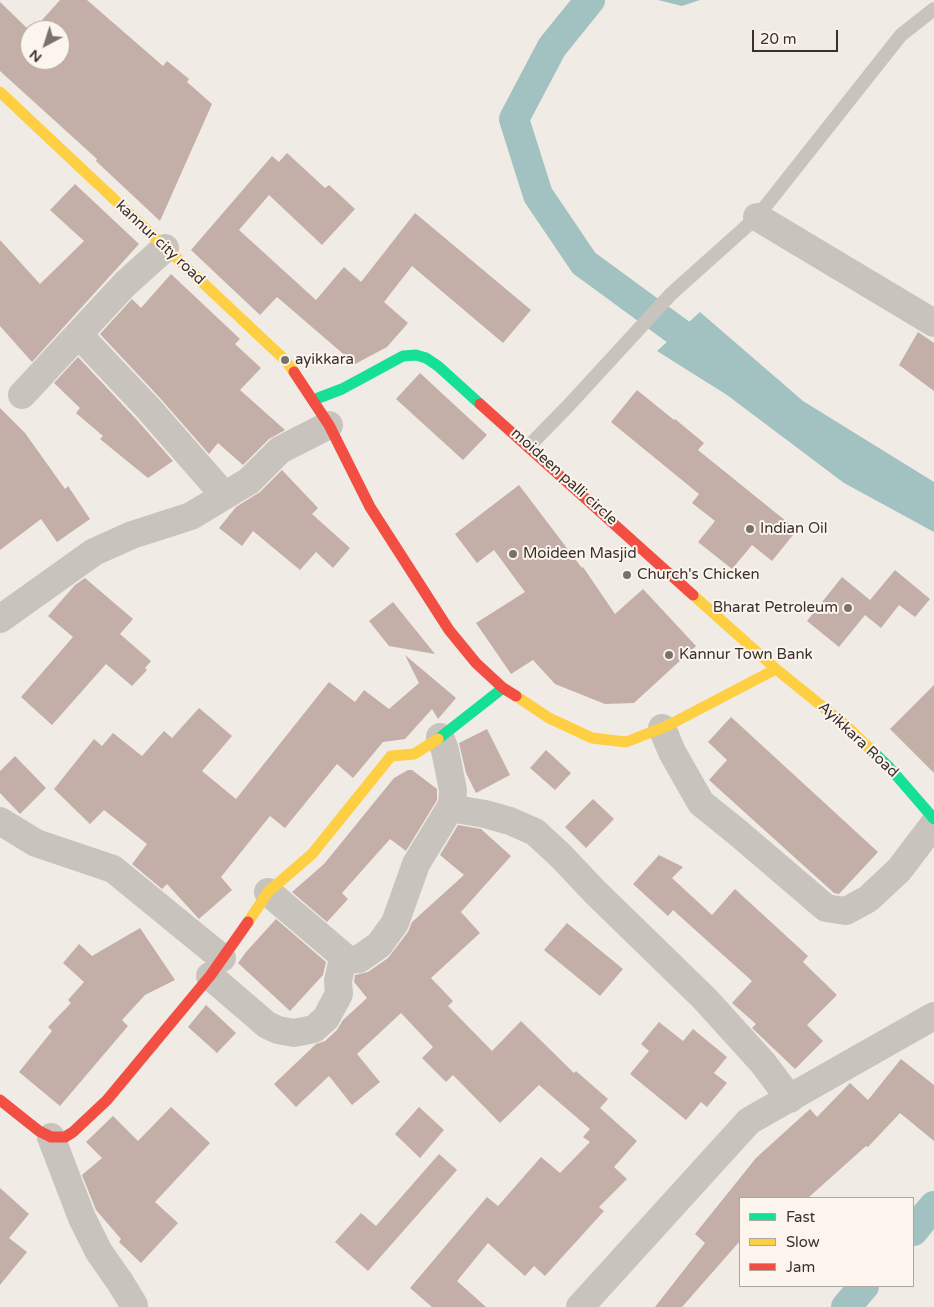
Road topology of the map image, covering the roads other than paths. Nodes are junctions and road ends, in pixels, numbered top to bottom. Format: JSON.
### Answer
{"nodes":[{"id":1,"x":934,"y":9,"type":"edge"},
{"id":2,"x":0,"y":92,"type":"edge"},
{"id":3,"x":757,"y":217,"type":"junction"},
{"id":4,"x":165,"y":248,"type":"junction"},
{"id":5,"x":934,"y":323,"type":"edge"},
{"id":6,"x":79,"y":335,"type":"junction"},
{"id":7,"x":22,"y":395,"type":"dead end"},
{"id":8,"x":314,"y":400,"type":"junction"},
{"id":9,"x":328,"y":425,"type":"junction"},
{"id":10,"x":529,"y":446,"type":"junction"},
{"id":11,"x":224,"y":495,"type":"junction"},
{"id":12,"x":0,"y":619,"type":"edge"},
{"id":13,"x":776,"y":669,"type":"junction"},
{"id":14,"x":503,"y":688,"type":"junction"},
{"id":15,"x":662,"y":728,"type":"junction"},
{"id":16,"x":440,"y":737,"type":"junction"},
{"id":17,"x":450,"y":808,"type":"junction"},
{"id":18,"x":934,"y":818,"type":"edge"},
{"id":19,"x":0,"y":821,"type":"edge"},
{"id":20,"x":934,"y":824,"type":"edge"},
{"id":21,"x":268,"y":892,"type":"junction"},
{"id":22,"x":348,"y":960,"type":"junction"},
{"id":23,"x":216,"y":967,"type":"junction"},
{"id":24,"x":934,"y":1016,"type":"edge"},
{"id":25,"x":790,"y":1099,"type":"junction"},
{"id":26,"x":0,"y":1100,"type":"edge"},
{"id":27,"x":51,"y":1137,"type":"junction"},
{"id":28,"x":134,"y":1307,"type":"edge"},
{"id":29,"x":580,"y":1307,"type":"edge"}],
"edges":[{"from":1,"to":3,"type":"lane"},
{"from":2,"to":4,"type":"main road","name":"kannur city road"},
{"from":3,"to":5,"type":"street"},
{"from":3,"to":10,"type":"lane"},
{"from":4,"to":6,"type":"street"},
{"from":4,"to":8,"type":"main road","name":"kannur city road"},
{"from":6,"to":7,"type":"street"},
{"from":6,"to":11,"type":"street"},
{"from":8,"to":9,"type":"main road"},
{"from":8,"to":10,"type":"main road","name":"moideen palli circle"},
{"from":9,"to":11,"type":"street"},
{"from":9,"to":14,"type":"main road"},
{"from":10,"to":13,"type":"main road","name":"moideen palli circle"},
{"from":11,"to":12,"type":"street"},
{"from":13,"to":15,"type":"main road"},
{"from":13,"to":18,"type":"main road","name":"Ayikkara Road"},
{"from":14,"to":15,"type":"main road"},
{"from":14,"to":16,"type":"main road"},
{"from":15,"to":20,"type":"street"},
{"from":16,"to":17,"type":"street"},
{"from":16,"to":21,"type":"main road"},
{"from":17,"to":22,"type":"street"},
{"from":17,"to":25,"type":"street"},
{"from":19,"to":23,"type":"street"},
{"from":21,"to":22,"type":"street"},
{"from":21,"to":23,"type":"main road"},
{"from":22,"to":23,"type":"street"},
{"from":23,"to":27,"type":"main road"},
{"from":24,"to":25,"type":"street"},
{"from":25,"to":29,"type":"street"},
{"from":26,"to":27,"type":"main road"},
{"from":27,"to":28,"type":"street"}]}
